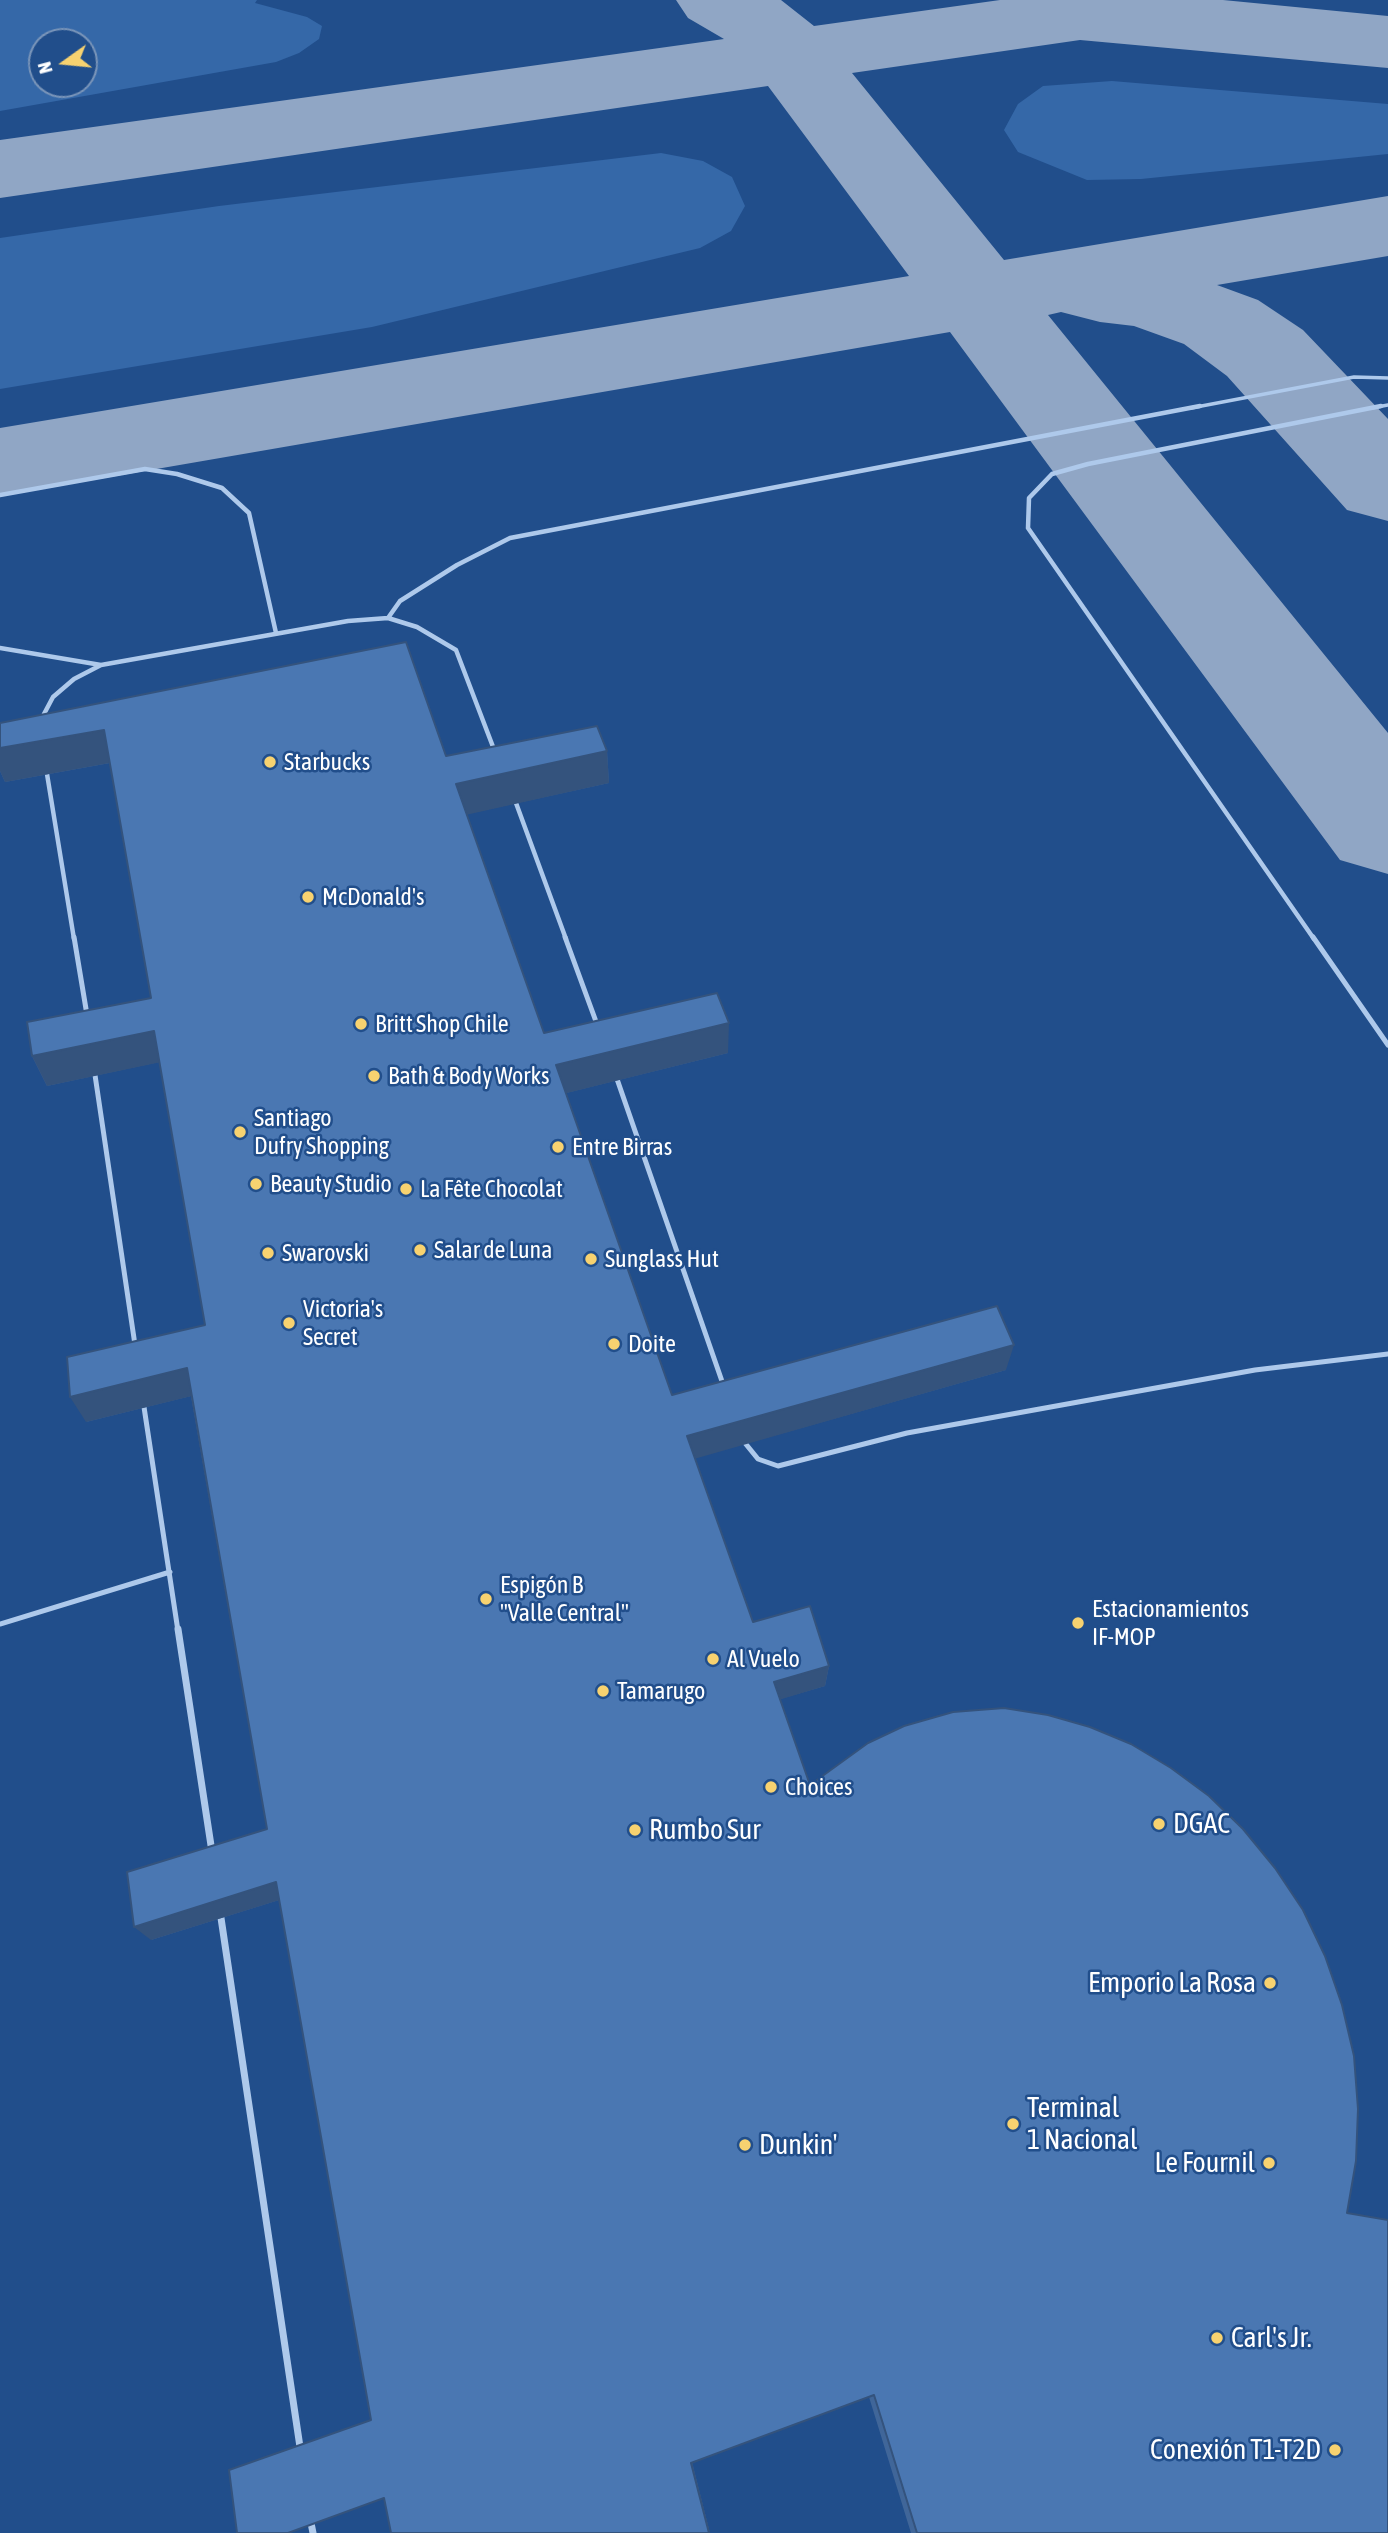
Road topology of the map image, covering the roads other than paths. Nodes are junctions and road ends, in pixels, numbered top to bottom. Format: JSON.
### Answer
{"nodes":[{"id":1,"x":1388,"y":378,"type":"edge"},
{"id":2,"x":1388,"y":405,"type":"edge"},
{"id":3,"x":0,"y":495,"type":"edge"},
{"id":4,"x":388,"y":618,"type":"junction"},
{"id":5,"x":276,"y":634,"type":"junction"},
{"id":6,"x":0,"y":648,"type":"edge"},
{"id":7,"x":101,"y":665,"type":"junction"},
{"id":8,"x":44,"y":725,"type":"edge"},
{"id":9,"x":495,"y":752,"type":"edge"},
{"id":10,"x":47,"y":774,"type":"edge"},
{"id":11,"x":516,"y":803,"type":"edge"},
{"id":12,"x":89,"y":1029,"type":"edge"},
{"id":13,"x":601,"y":1036,"type":"edge"},
{"id":14,"x":1388,"y":1045,"type":"edge"},
{"id":15,"x":95,"y":1075,"type":"edge"},
{"id":16,"x":617,"y":1079,"type":"edge"},
{"id":17,"x":1388,"y":1354,"type":"edge"},
{"id":18,"x":137,"y":1356,"type":"edge"},
{"id":19,"x":726,"y":1391,"type":"edge"},
{"id":20,"x":144,"y":1407,"type":"edge"},
{"id":21,"x":745,"y":1443,"type":"edge"},
{"id":22,"x":170,"y":1572,"type":"junction"},
{"id":23,"x":0,"y":1624,"type":"edge"},
{"id":24,"x":214,"y":1866,"type":"edge"},
{"id":25,"x":221,"y":1918,"type":"edge"},
{"id":26,"x":300,"y":2447,"type":"edge"},
{"id":27,"x":312,"y":2523,"type":"edge"},
{"id":28,"x":313,"y":2533,"type":"edge"}],
"edges":[{"from":1,"to":4,"type":"lane"},
{"from":2,"to":14,"type":"lane"},
{"from":3,"to":5,"type":"lane"},
{"from":4,"to":5,"type":"lane"},
{"from":4,"to":9,"type":"lane"},
{"from":5,"to":7,"type":"lane"},
{"from":6,"to":7,"type":"lane"},
{"from":7,"to":8,"type":"lane"},
{"from":10,"to":12,"type":"lane"},
{"from":11,"to":13,"type":"lane"},
{"from":15,"to":18,"type":"lane"},
{"from":16,"to":19,"type":"lane"},
{"from":17,"to":21,"type":"lane"},
{"from":20,"to":22,"type":"lane"},
{"from":22,"to":23,"type":"lane"},
{"from":22,"to":24,"type":"lane"},
{"from":25,"to":26,"type":"lane"},
{"from":27,"to":28,"type":"lane"}]}
